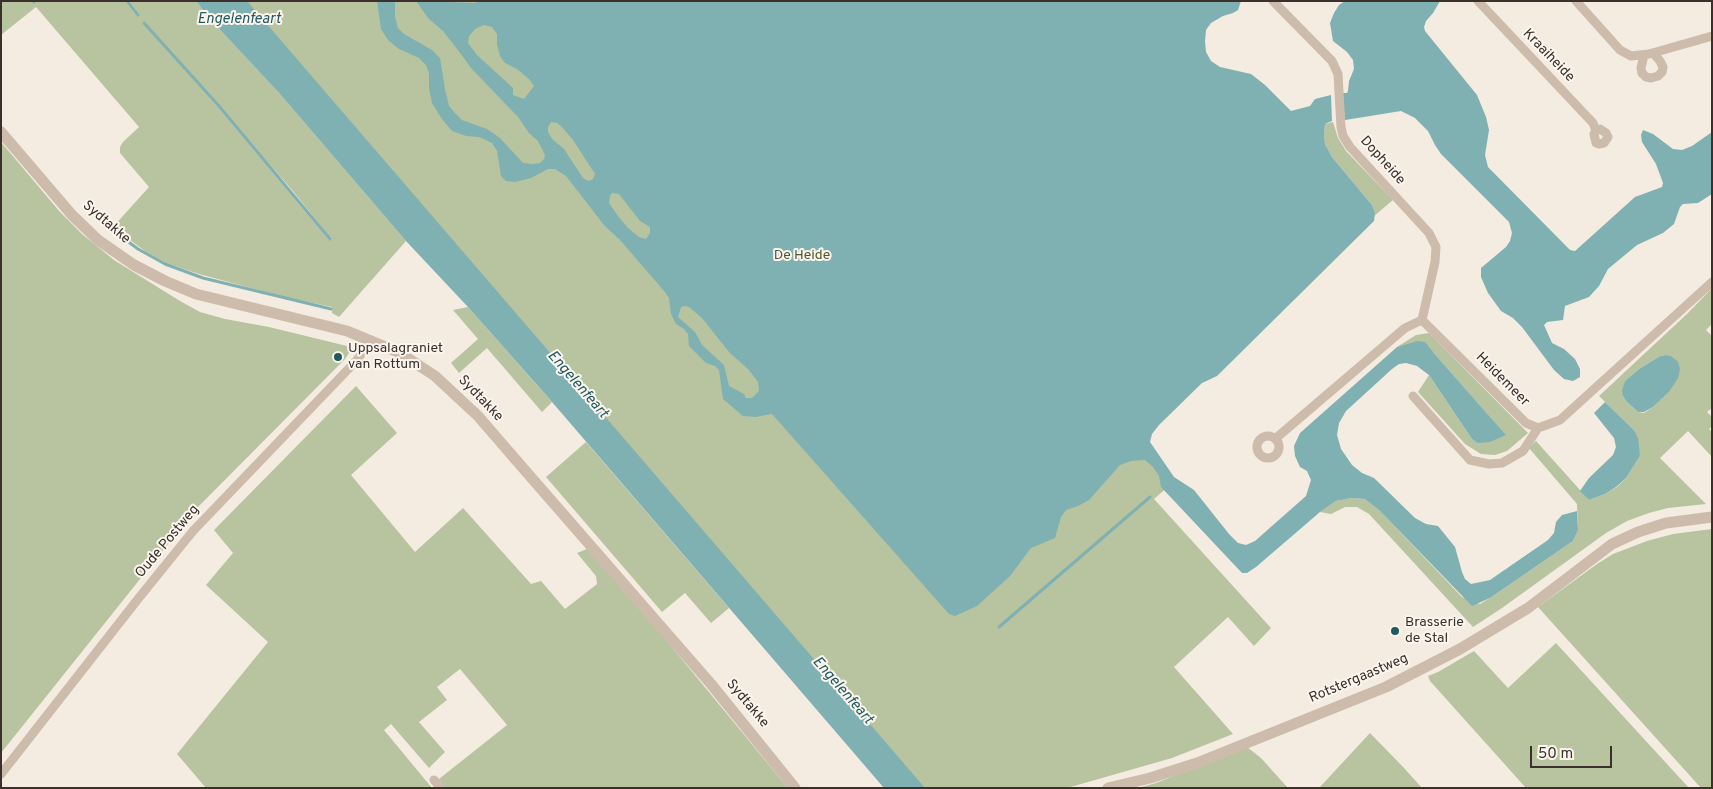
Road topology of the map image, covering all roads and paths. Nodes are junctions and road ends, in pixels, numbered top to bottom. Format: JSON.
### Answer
{"nodes":[{"id":1,"x":1273,"y":1,"type":"edge"},
{"id":2,"x":1478,"y":1,"type":"edge"},
{"id":3,"x":1576,"y":1,"type":"edge"},
{"id":4,"x":1712,"y":36,"type":"edge"},
{"id":5,"x":1596,"y":131,"type":"dead end"},
{"id":6,"x":1,"y":132,"type":"edge"},
{"id":7,"x":1712,"y":282,"type":"edge"},
{"id":8,"x":1422,"y":320,"type":"junction"},
{"id":9,"x":371,"y":340,"type":"junction"},
{"id":10,"x":1413,"y":396,"type":"dead end"},
{"id":11,"x":1538,"y":428,"type":"junction"},
{"id":12,"x":1275,"y":439,"type":"dead end"},
{"id":13,"x":1712,"y":516,"type":"edge"},
{"id":14,"x":1,"y":774,"type":"edge"},
{"id":15,"x":434,"y":780,"type":"dead end"},
{"id":16,"x":441,"y":788,"type":"edge"},
{"id":17,"x":795,"y":788,"type":"edge"},
{"id":18,"x":1108,"y":788,"type":"edge"}],
"edges":[{"from":1,"to":8,"type":"street","name":"Dopheide"},
{"from":2,"to":5,"type":"street","name":"Kraaiheide"},
{"from":3,"to":4,"type":"street"},
{"from":6,"to":9,"type":"street","name":"Sydtakke"},
{"from":7,"to":11,"type":"street"},
{"from":8,"to":11,"type":"street","name":"Heidemeer"},
{"from":8,"to":12,"type":"street"},
{"from":9,"to":14,"type":"street","name":"Oude Postweg"},
{"from":9,"to":17,"type":"street","name":"Sydtakke"},
{"from":10,"to":11,"type":"street"},
{"from":13,"to":18,"type":"street","name":"Rotstergaastweg"},
{"from":15,"to":16,"type":"street"}]}
